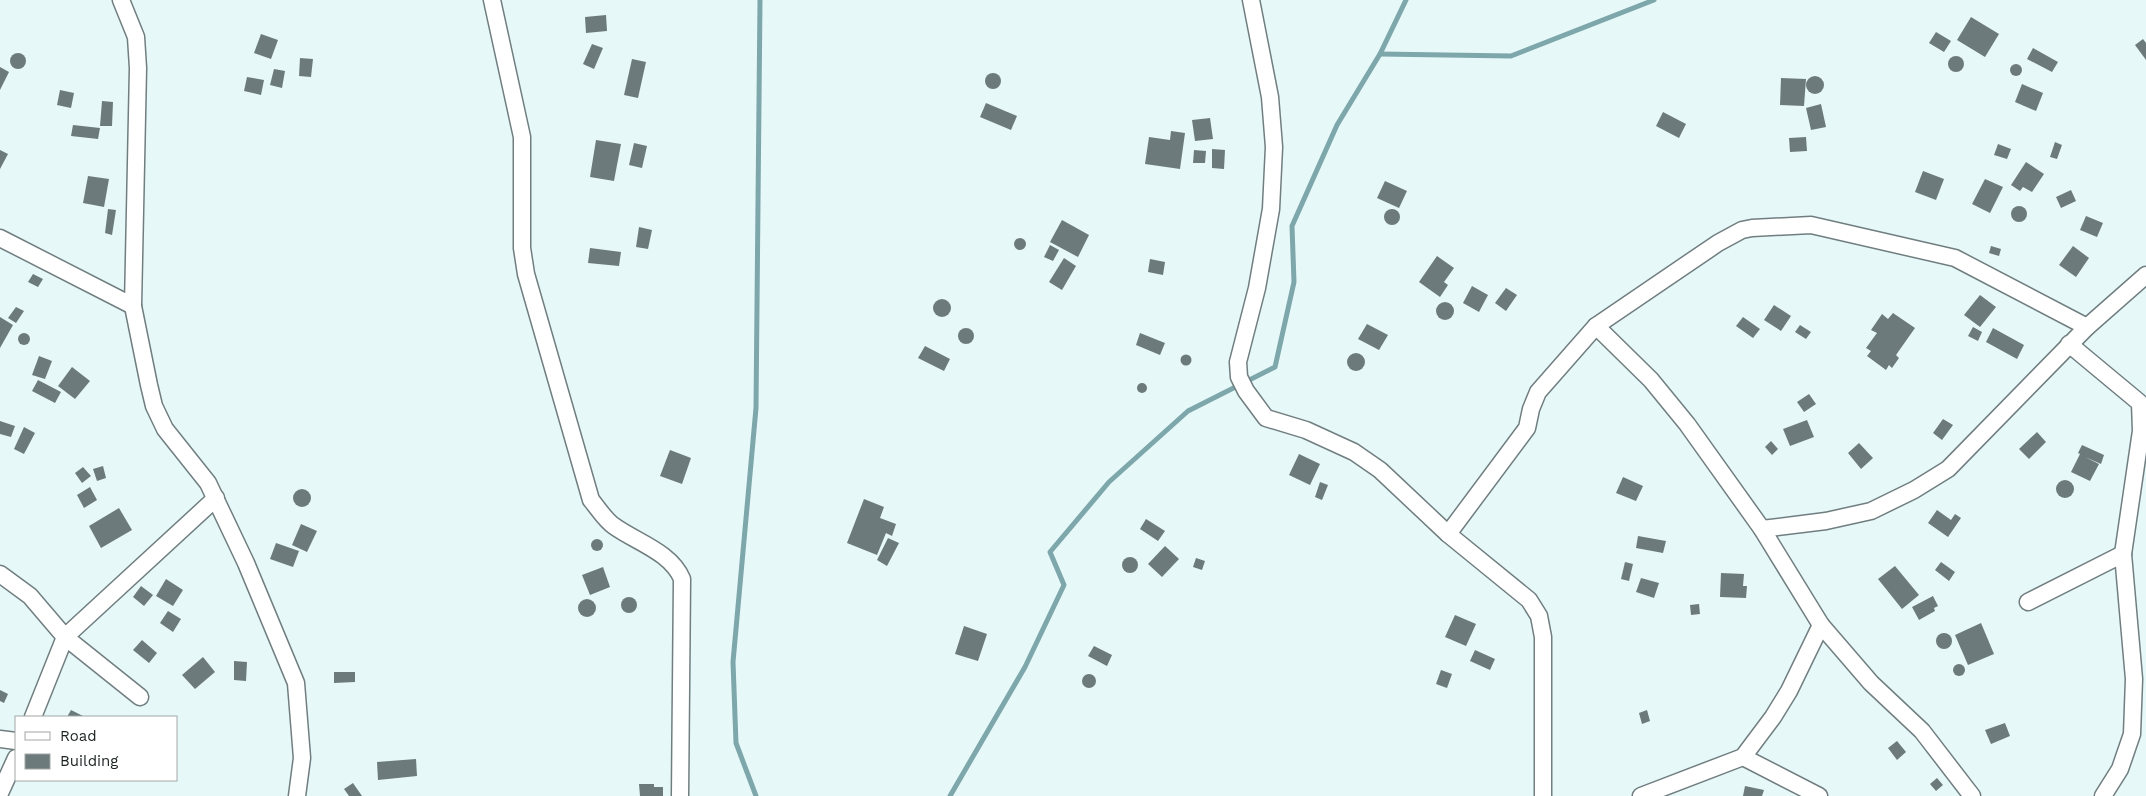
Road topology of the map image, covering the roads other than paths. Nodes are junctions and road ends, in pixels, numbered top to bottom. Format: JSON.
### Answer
{"nodes":[{"id":1,"x":121,"y":0,"type":"edge"},
{"id":2,"x":492,"y":0,"type":"edge"},
{"id":3,"x":1251,"y":0,"type":"edge"},
{"id":4,"x":0,"y":238,"type":"edge"},
{"id":5,"x":2146,"y":275,"type":"edge"},
{"id":6,"x":133,"y":306,"type":"junction"},
{"id":7,"x":1596,"y":326,"type":"junction"},
{"id":8,"x":2086,"y":327,"type":"junction"},
{"id":9,"x":2069,"y":344,"type":"junction"},
{"id":10,"x":2143,"y":404,"type":"edge"},
{"id":11,"x":216,"y":498,"type":"junction"},
{"id":12,"x":1762,"y":530,"type":"junction"},
{"id":13,"x":1448,"y":534,"type":"junction"},
{"id":14,"x":2123,"y":554,"type":"junction"},
{"id":15,"x":0,"y":574,"type":"edge"},
{"id":16,"x":2028,"y":602,"type":"dead end"},
{"id":17,"x":1822,"y":625,"type":"junction"},
{"id":18,"x":65,"y":637,"type":"junction"},
{"id":19,"x":140,"y":698,"type":"dead end"},
{"id":20,"x":33,"y":716,"type":"edge"},
{"id":21,"x":0,"y":739,"type":"edge"},
{"id":22,"x":15,"y":741,"type":"edge"},
{"id":23,"x":1743,"y":757,"type":"junction"},
{"id":24,"x":15,"y":760,"type":"edge"},
{"id":25,"x":0,"y":793,"type":"edge"},
{"id":26,"x":297,"y":796,"type":"edge"},
{"id":27,"x":680,"y":796,"type":"edge"},
{"id":28,"x":1543,"y":796,"type":"edge"},
{"id":29,"x":1641,"y":796,"type":"edge"},
{"id":30,"x":1819,"y":796,"type":"edge"},
{"id":31,"x":1972,"y":796,"type":"edge"},
{"id":32,"x":2103,"y":796,"type":"edge"}],
"edges":[{"from":1,"to":6,"type":"street"},
{"from":2,"to":27,"type":"street"},
{"from":3,"to":13,"type":"street"},
{"from":4,"to":6,"type":"street"},
{"from":5,"to":8,"type":"street"},
{"from":6,"to":11,"type":"street"},
{"from":7,"to":8,"type":"street"},
{"from":7,"to":12,"type":"street"},
{"from":7,"to":13,"type":"street"},
{"from":8,"to":9,"type":"street"},
{"from":9,"to":10,"type":"street"},
{"from":9,"to":12,"type":"street"},
{"from":10,"to":14,"type":"street"},
{"from":11,"to":18,"type":"street"},
{"from":11,"to":26,"type":"street"},
{"from":12,"to":17,"type":"street"},
{"from":13,"to":28,"type":"street"},
{"from":14,"to":16,"type":"street"},
{"from":14,"to":32,"type":"street"},
{"from":15,"to":18,"type":"street"},
{"from":17,"to":23,"type":"street"},
{"from":17,"to":31,"type":"street"},
{"from":18,"to":19,"type":"street"},
{"from":18,"to":20,"type":"street"},
{"from":21,"to":22,"type":"street"},
{"from":23,"to":29,"type":"street"},
{"from":23,"to":30,"type":"street"},
{"from":24,"to":25,"type":"street"}]}
